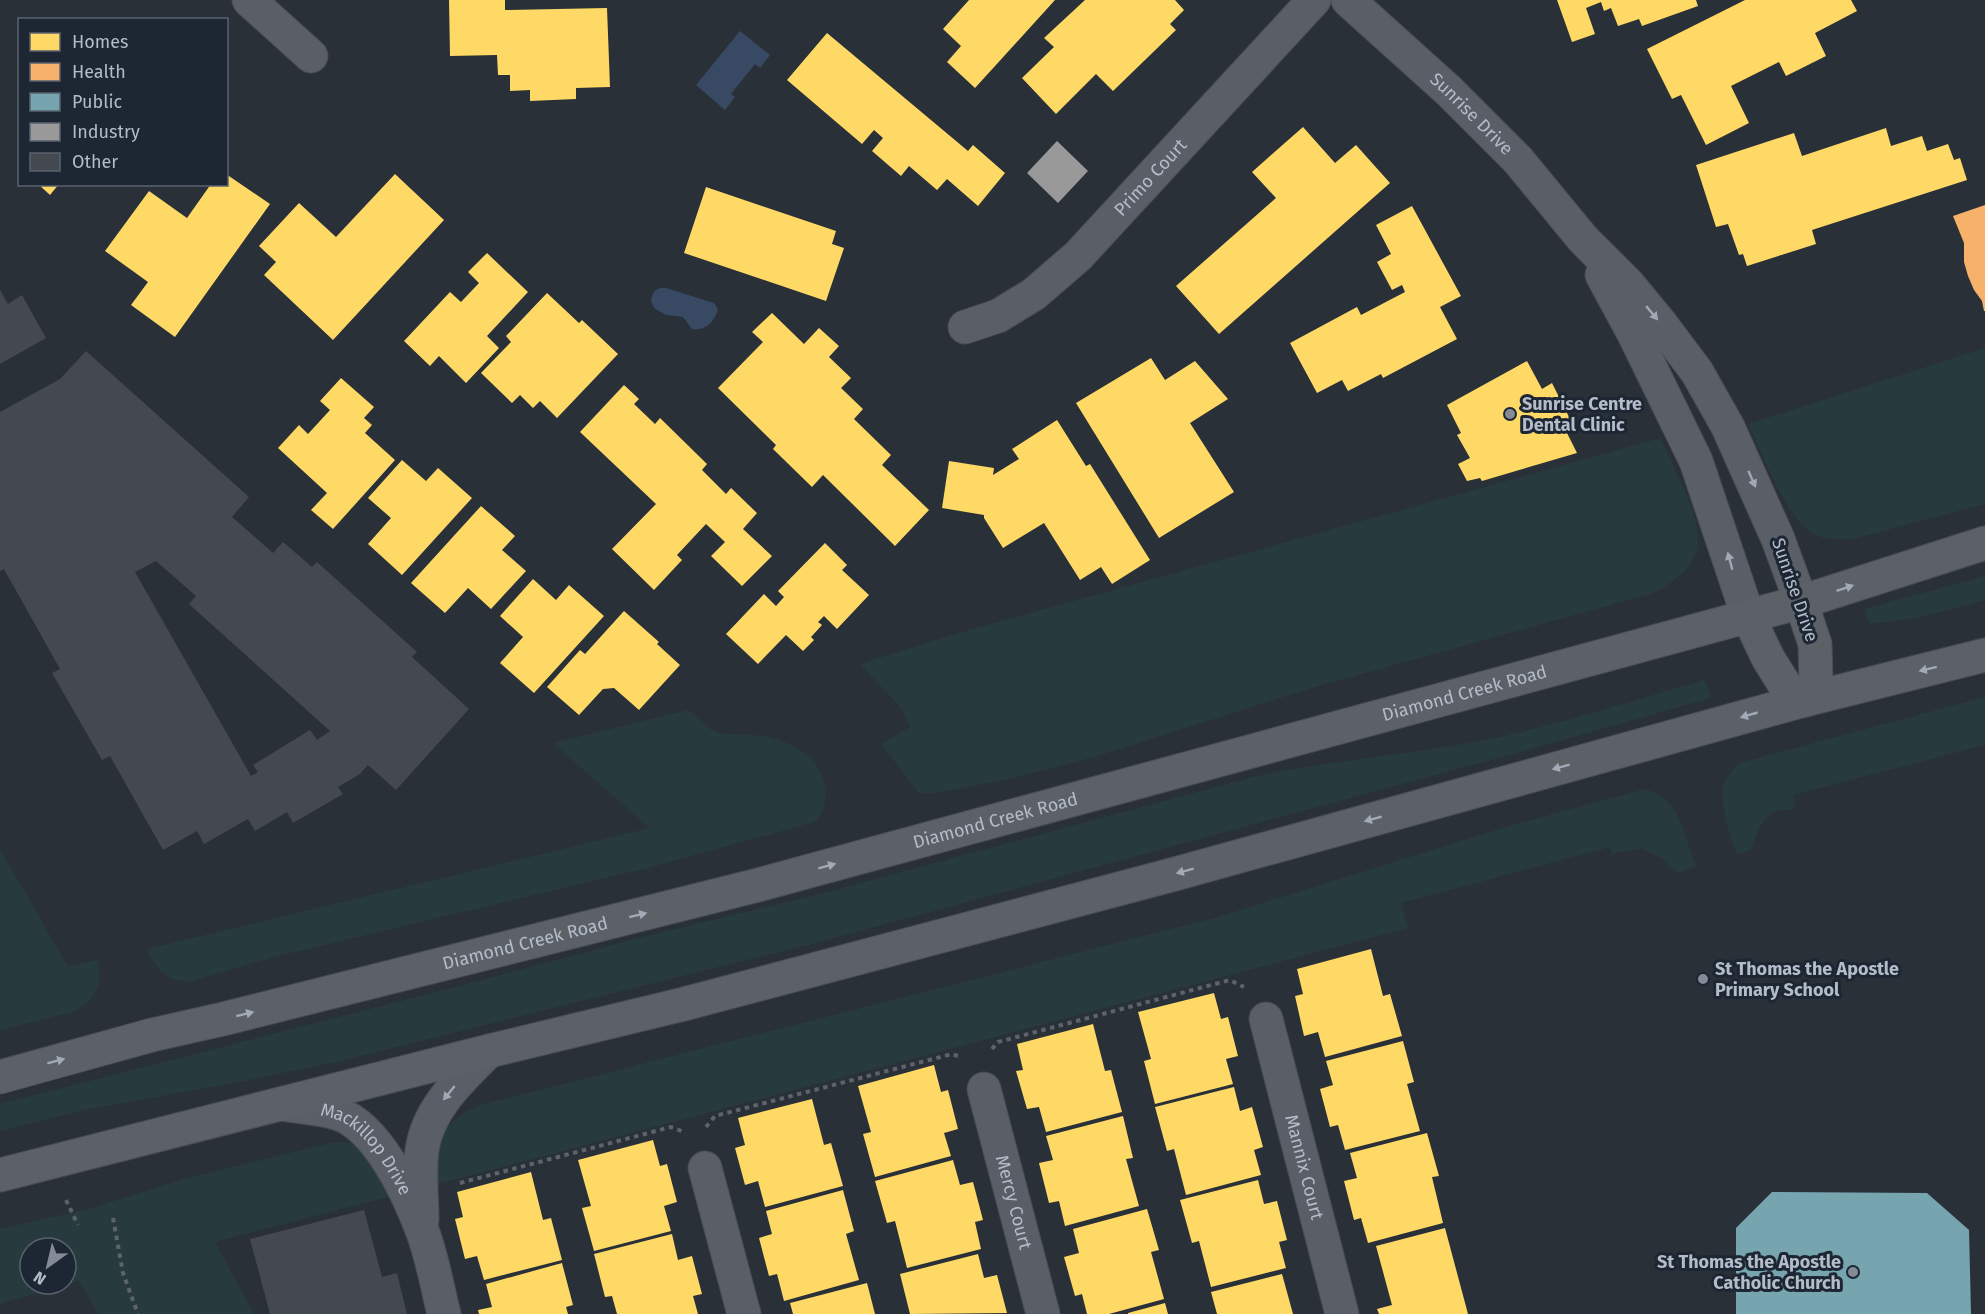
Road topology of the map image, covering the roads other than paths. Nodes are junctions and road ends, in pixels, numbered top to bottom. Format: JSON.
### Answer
{"nodes":[{"id":1,"x":249,"y":0,"type":"edge"},
{"id":2,"x":1314,"y":0,"type":"edge"},
{"id":3,"x":1348,"y":0,"type":"edge"},
{"id":4,"x":311,"y":56,"type":"dead end"},
{"id":5,"x":1583,"y":239,"type":"junction"},
{"id":6,"x":965,"y":327,"type":"dead end"},
{"id":7,"x":1692,"y":368,"type":"junction"},
{"id":8,"x":1661,"y":390,"type":"junction"},
{"id":9,"x":1985,"y":543,"type":"edge"},
{"id":10,"x":1802,"y":602,"type":"junction"},
{"id":11,"x":1748,"y":616,"type":"junction"},
{"id":12,"x":1985,"y":655,"type":"edge"},
{"id":13,"x":1805,"y":700,"type":"junction"},
{"id":14,"x":1266,"y":1019,"type":"road end"},
{"id":15,"x":489,"y":1051,"type":"junction"},
{"id":16,"x":0,"y":1077,"type":"edge"},
{"id":17,"x":984,"y":1089,"type":"dead end"},
{"id":18,"x":280,"y":1104,"type":"junction"},
{"id":19,"x":705,"y":1168,"type":"dead end"},
{"id":20,"x":0,"y":1175,"type":"edge"},
{"id":21,"x":422,"y":1231,"type":"junction"},
{"id":22,"x":444,"y":1314,"type":"edge"},
{"id":23,"x":744,"y":1314,"type":"edge"},
{"id":24,"x":1043,"y":1314,"type":"edge"},
{"id":25,"x":1342,"y":1314,"type":"edge"}],
"edges":[{"from":1,"to":4,"type":"street"},
{"from":2,"to":6,"type":"street","name":"Primo Court"},
{"from":3,"to":5,"type":"street","name":"Sunrise Drive"},
{"from":5,"to":7,"type":"street","name":"Sunrise Drive","one_way":true},
{"from":5,"to":8,"type":"street","name":"Sunrise Drive"},
{"from":7,"to":8,"type":"street"},
{"from":7,"to":10,"type":"street","name":"Sunrise Drive","one_way":true},
{"from":11,"to":8,"type":"street","name":"Sunrise Drive","one_way":true},
{"from":10,"to":9,"type":"main road","name":"Diamond Creek Road","one_way":true},
{"from":10,"to":11,"type":"main road","name":"Diamond Creek Road"},
{"from":10,"to":13,"type":"main road","name":"Sunrise Drive"},
{"from":11,"to":13,"type":"main road","name":"Sunrise Drive"},
{"from":16,"to":11,"type":"main road","name":"Diamond Creek Road","one_way":true},
{"from":12,"to":13,"type":"main road","one_way":true},
{"from":13,"to":15,"type":"main road","one_way":true},
{"from":14,"to":25,"type":"street","name":"Mannix Court"},
{"from":15,"to":18,"type":"main road"},
{"from":15,"to":21,"type":"street","name":"Mackillop Drive","one_way":true},
{"from":17,"to":24,"type":"street","name":"Mercy Court"},
{"from":18,"to":20,"type":"main road"},
{"from":18,"to":21,"type":"street","name":"Mackillop Drive"},
{"from":19,"to":23,"type":"street"},
{"from":21,"to":22,"type":"street","name":"Mackillop Drive"}]}
